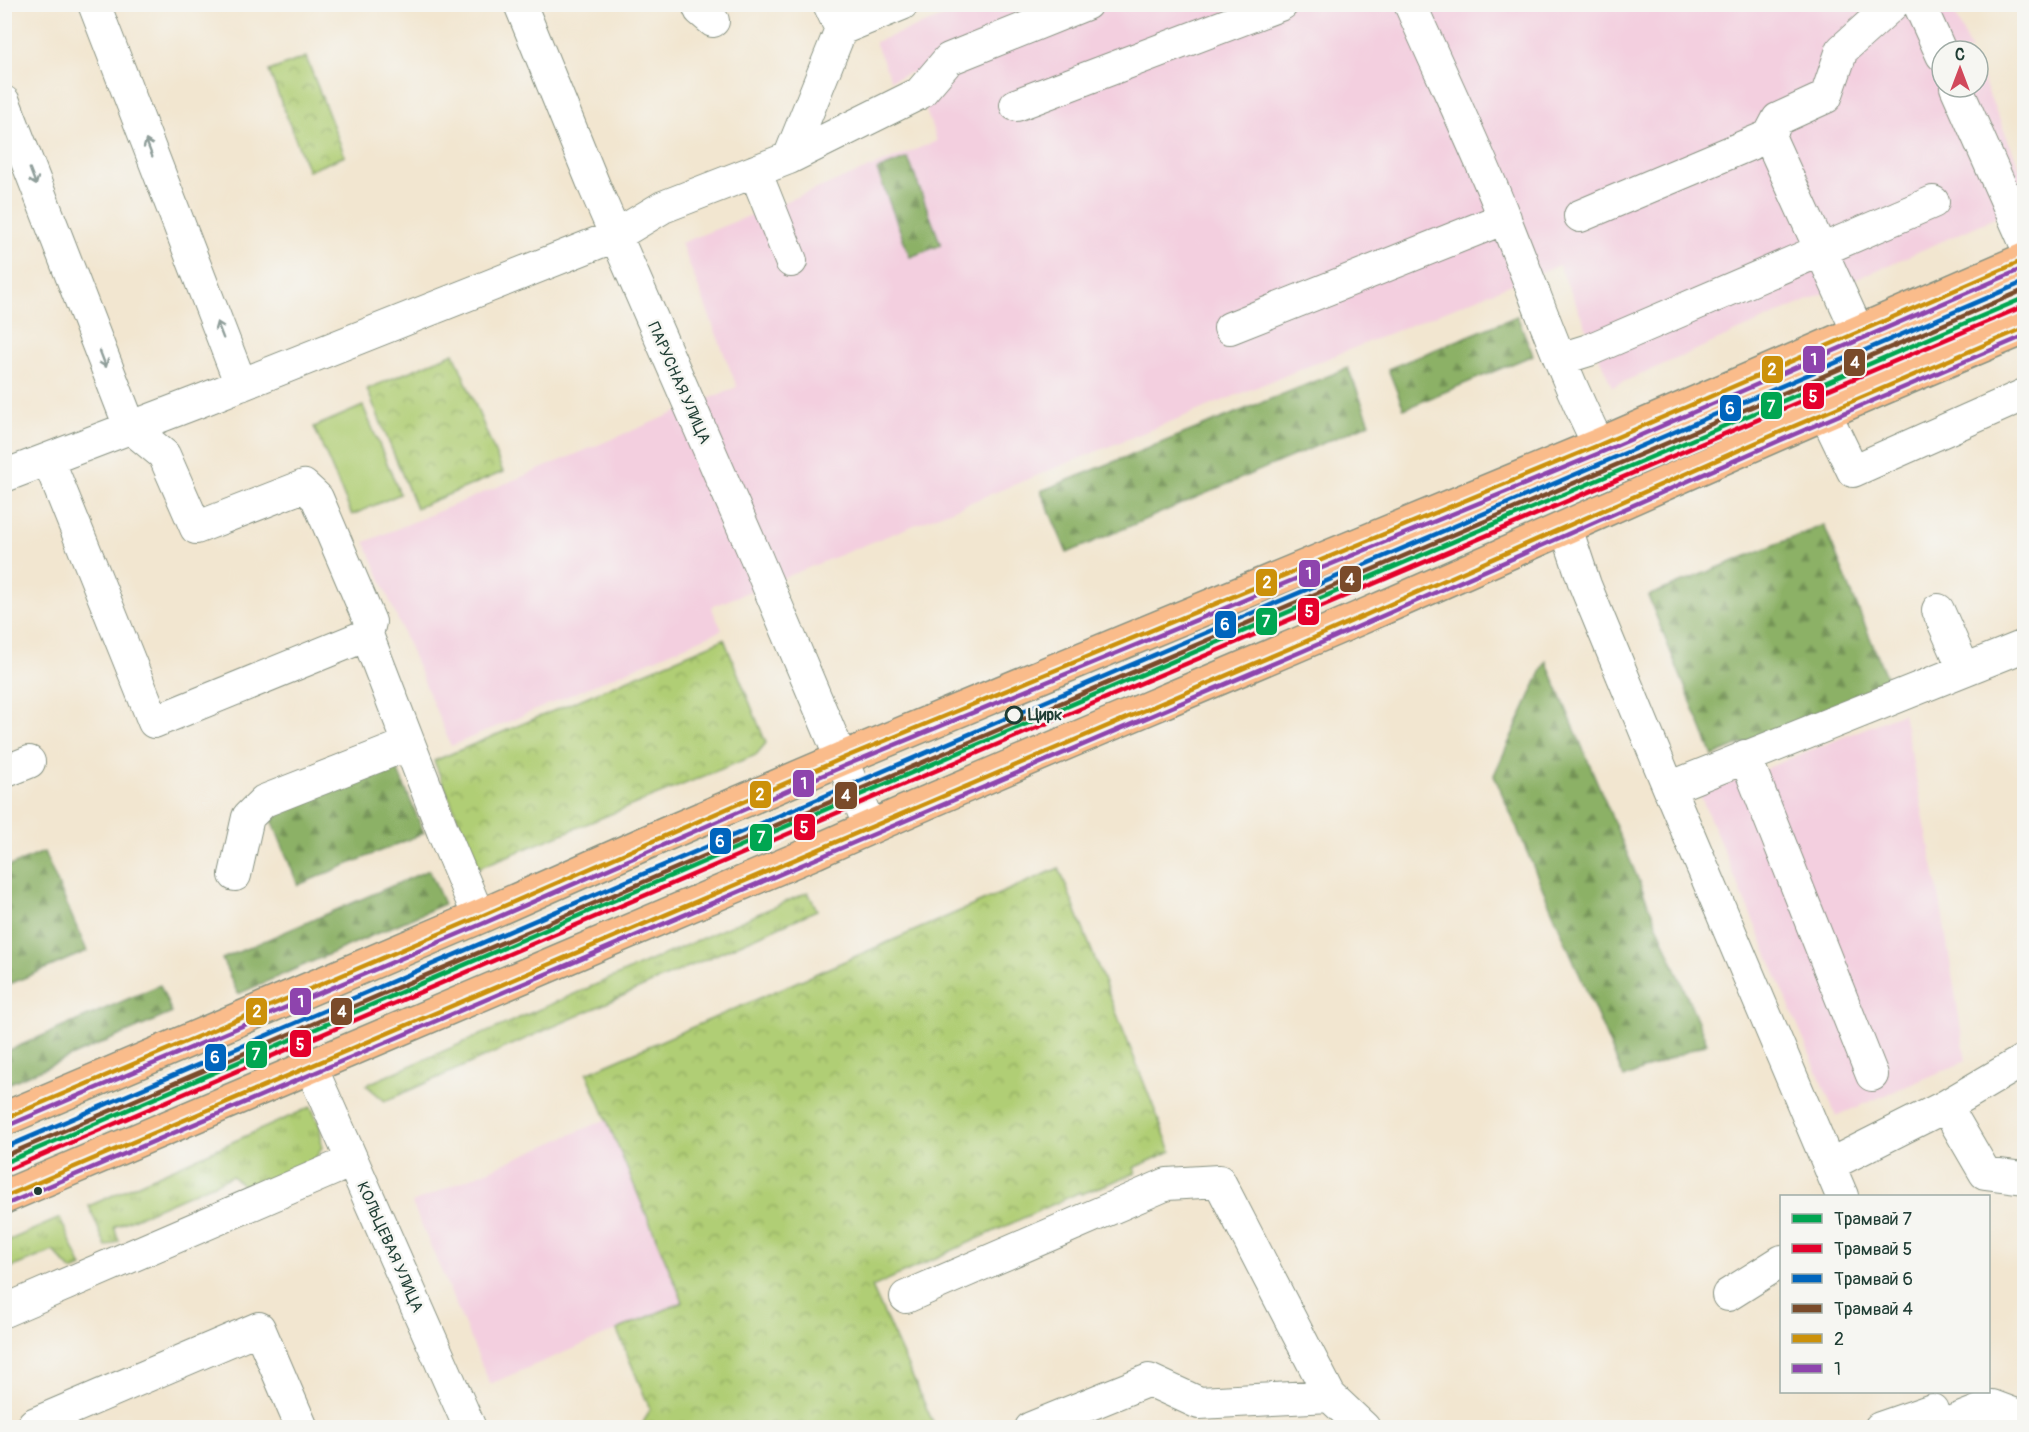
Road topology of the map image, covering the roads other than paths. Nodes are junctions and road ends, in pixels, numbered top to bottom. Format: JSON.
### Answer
{"nodes":[{"id":1,"x":94,"y":4,"type":"edge"},
{"id":2,"x":520,"y":4,"type":"edge"},
{"id":3,"x":902,"y":4,"type":"edge"},
{"id":4,"x":1086,"y":4,"type":"edge"},
{"id":5,"x":1282,"y":4,"type":"edge"},
{"id":6,"x":1410,"y":4,"type":"edge"},
{"id":7,"x":1893,"y":4,"type":"edge"},
{"id":8,"x":1920,"y":4,"type":"edge"},
{"id":9,"x":835,"y":17,"type":"edge"},
{"id":10,"x":1935,"y":39,"type":"edge"},
{"id":11,"x":1961,"y":99,"type":"edge"},
{"id":12,"x":4,"y":102,"type":"edge"},
{"id":13,"x":1016,"y":105,"type":"dead end"},
{"id":14,"x":1769,"y":136,"type":"junction"},
{"id":15,"x":789,"y":158,"type":"junction"},
{"id":16,"x":755,"y":171,"type":"junction"},
{"id":17,"x":1933,"y":202,"type":"dead end"},
{"id":18,"x":1580,"y":216,"type":"dead end"},
{"id":19,"x":1505,"y":218,"type":"junction"},
{"id":20,"x":615,"y":236,"type":"junction"},
{"id":21,"x":2025,"y":240,"type":"edge"},
{"id":22,"x":1820,"y":251,"type":"junction"},
{"id":23,"x":2025,"y":260,"type":"edge"},
{"id":24,"x":791,"y":261,"type":"dead end"},
{"id":25,"x":1230,"y":328,"type":"dead end"},
{"id":26,"x":2025,"y":328,"type":"edge"},
{"id":27,"x":1858,"y":330,"type":"junction"},
{"id":28,"x":1560,"y":359,"type":"junction"},
{"id":29,"x":241,"y":385,"type":"junction"},
{"id":30,"x":1883,"y":387,"type":"junction"},
{"id":31,"x":2025,"y":395,"type":"edge"},
{"id":32,"x":1825,"y":413,"type":"junction"},
{"id":33,"x":130,"y":427,"type":"junction"},
{"id":34,"x":1599,"y":445,"type":"junction"},
{"id":35,"x":48,"y":459,"type":"junction"},
{"id":36,"x":4,"y":476,"type":"edge"},
{"id":37,"x":1566,"y":528,"type":"junction"},
{"id":38,"x":1938,"y":610,"type":"dead end"},
{"id":39,"x":367,"y":635,"type":"junction"},
{"id":40,"x":2025,"y":646,"type":"edge"},
{"id":41,"x":1964,"y":669,"type":"junction"},
{"id":42,"x":409,"y":744,"type":"junction"},
{"id":43,"x":1745,"y":756,"type":"junction"},
{"id":44,"x":841,"y":759,"type":"junction"},
{"id":45,"x":1669,"y":788,"type":"junction"},
{"id":46,"x":870,"y":827,"type":"junction"},
{"id":47,"x":235,"y":874,"type":"dead end"},
{"id":48,"x":479,"y":917,"type":"junction"},
{"id":49,"x":2025,"y":1060,"type":"edge"},
{"id":50,"x":311,"y":1067,"type":"junction"},
{"id":51,"x":1872,"y":1075,"type":"dead end"},
{"id":52,"x":1946,"y":1106,"type":"junction"},
{"id":53,"x":4,"y":1119,"type":"edge"},
{"id":54,"x":352,"y":1161,"type":"junction"},
{"id":55,"x":1829,"y":1165,"type":"junction"},
{"id":56,"x":2025,"y":1178,"type":"edge"},
{"id":57,"x":1841,"y":1195,"type":"edge"},
{"id":58,"x":4,"y":1197,"type":"edge"},
{"id":59,"x":1780,"y":1262,"type":"edge"},
{"id":60,"x":1728,"y":1295,"type":"dead end"},
{"id":61,"x":906,"y":1297,"type":"dead end"},
{"id":62,"x":4,"y":1311,"type":"edge"},
{"id":63,"x":1330,"y":1396,"type":"junction"},
{"id":64,"x":1934,"y":1414,"type":"edge"},
{"id":65,"x":1202,"y":1415,"type":"edge"},
{"id":66,"x":2025,"y":1418,"type":"edge"},
{"id":67,"x":33,"y":1428,"type":"edge"},
{"id":68,"x":302,"y":1428,"type":"edge"},
{"id":69,"x":470,"y":1428,"type":"edge"},
{"id":70,"x":1031,"y":1428,"type":"edge"},
{"id":71,"x":1365,"y":1428,"type":"edge"},
{"id":72,"x":1880,"y":1428,"type":"edge"}],
"edges":[{"from":29,"to":1,"type":"street","one_way":true},
{"from":2,"to":20,"type":"street","name":"ПАРУСНАЯ УЛИЦА"},
{"from":3,"to":9,"type":"street"},
{"from":4,"to":15,"type":"street"},
{"from":5,"to":13,"type":"street"},
{"from":6,"to":19,"type":"street"},
{"from":7,"to":14,"type":"street"},
{"from":8,"to":10,"type":"street"},
{"from":9,"to":15,"type":"street"},
{"from":11,"to":21,"type":"street"},
{"from":12,"to":33,"type":"street","one_way":true},
{"from":14,"to":18,"type":"street"},
{"from":14,"to":22,"type":"street"},
{"from":15,"to":16,"type":"street"},
{"from":16,"to":20,"type":"street"},
{"from":16,"to":24,"type":"street"},
{"from":17,"to":22,"type":"street"},
{"from":19,"to":25,"type":"street"},
{"from":19,"to":28,"type":"street"},
{"from":20,"to":29,"type":"street"},
{"from":20,"to":44,"type":"street","name":"ПАРУСНАЯ УЛИЦА"},
{"from":22,"to":27,"type":"street"},
{"from":22,"to":28,"type":"street"},
{"from":23,"to":27,"type":"highway"},
{"from":26,"to":30,"type":"highway"},
{"from":27,"to":30,"type":"street"},
{"from":27,"to":34,"type":"highway"},
{"from":28,"to":34,"type":"street"},
{"from":29,"to":33,"type":"street"},
{"from":30,"to":32,"type":"highway"},
{"from":31,"to":32,"type":"street"},
{"from":32,"to":37,"type":"highway"},
{"from":33,"to":35,"type":"street"},
{"from":33,"to":39,"type":"street"},
{"from":34,"to":44,"type":"highway"},
{"from":35,"to":36,"type":"street"},
{"from":35,"to":39,"type":"street"},
{"from":37,"to":45,"type":"street"},
{"from":37,"to":46,"type":"highway"},
{"from":38,"to":41,"type":"street"},
{"from":39,"to":42,"type":"street"},
{"from":40,"to":41,"type":"street"},
{"from":41,"to":43,"type":"street"},
{"from":42,"to":47,"type":"street"},
{"from":42,"to":48,"type":"street"},
{"from":43,"to":45,"type":"street"},
{"from":43,"to":51,"type":"street"},
{"from":44,"to":46,"type":"street","name":"ПАРУСНАЯ УЛИЦА"},
{"from":44,"to":48,"type":"highway"},
{"from":45,"to":55,"type":"street"},
{"from":46,"to":50,"type":"highway"},
{"from":48,"to":53,"type":"highway"},
{"from":49,"to":52,"type":"street"},
{"from":50,"to":54,"type":"street","name":"КОЛЬЦЕВАЯ УЛИЦА"},
{"from":50,"to":58,"type":"highway"},
{"from":52,"to":55,"type":"street"},
{"from":52,"to":56,"type":"street"},
{"from":54,"to":62,"type":"street"},
{"from":54,"to":69,"type":"street","name":"КОЛЬЦЕВАЯ УЛИЦА"},
{"from":55,"to":57,"type":"street"},
{"from":59,"to":60,"type":"street"},
{"from":61,"to":63,"type":"street"},
{"from":63,"to":65,"type":"street"},
{"from":63,"to":71,"type":"street"},
{"from":64,"to":66,"type":"street"},
{"from":64,"to":72,"type":"street"},
{"from":65,"to":70,"type":"street"},
{"from":67,"to":68,"type":"street"}]}
